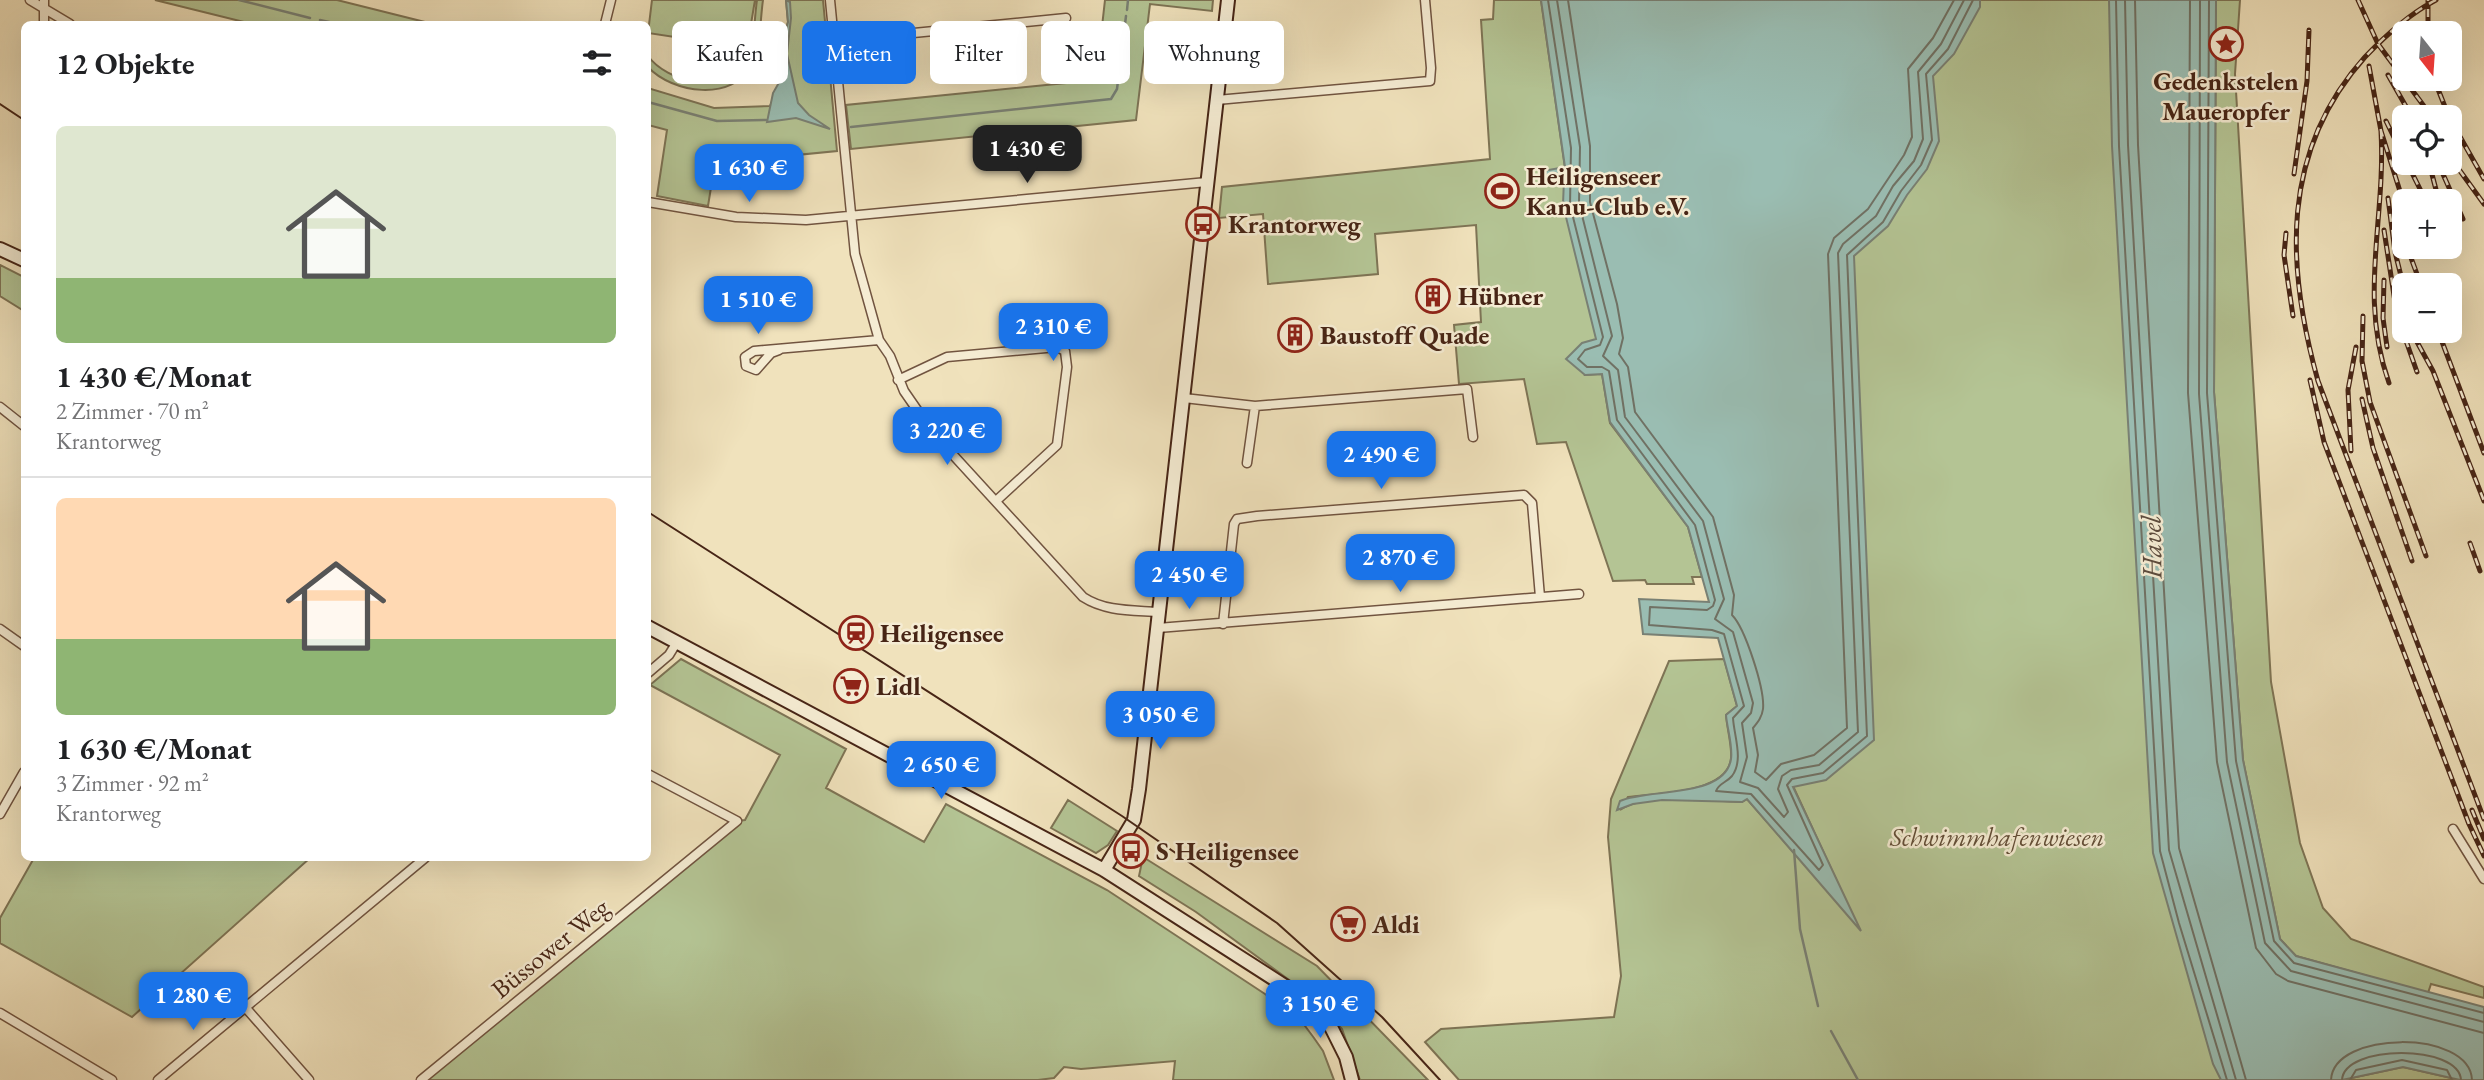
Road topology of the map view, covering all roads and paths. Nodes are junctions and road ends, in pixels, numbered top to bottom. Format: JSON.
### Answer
{"nodes":[{"id":1,"x":30,"y":0,"type":"edge"},
{"id":2,"x":611,"y":0,"type":"edge"},
{"id":3,"x":830,"y":0,"type":"edge"},
{"id":4,"x":1228,"y":0,"type":"edge"},
{"id":5,"x":1425,"y":0,"type":"edge"},
{"id":6,"x":44,"y":5,"type":"edge"},
{"id":7,"x":1066,"y":18,"type":"dead end"},
{"id":8,"x":67,"y":21,"type":"edge"},
{"id":9,"x":606,"y":21,"type":"edge"},
{"id":10,"x":831,"y":21,"type":"edge"},
{"id":11,"x":916,"y":33,"type":"edge"},
{"id":12,"x":836,"y":84,"type":"edge"},
{"id":13,"x":1217,"y":100,"type":"junction"},
{"id":14,"x":1207,"y":182,"type":"junction"},
{"id":15,"x":651,"y":202,"type":"edge"},
{"id":16,"x":850,"y":218,"type":"junction"},
{"id":17,"x":0,"y":249,"type":"edge"},
{"id":18,"x":21,"y":259,"type":"edge"},
{"id":19,"x":879,"y":340,"type":"junction"},
{"id":20,"x":779,"y":350,"type":"dead end"},
{"id":21,"x":898,"y":380,"type":"junction"},
{"id":22,"x":1184,"y":398,"type":"junction"},
{"id":23,"x":1255,"y":406,"type":"junction"},
{"id":24,"x":0,"y":407,"type":"edge"},
{"id":25,"x":21,"y":424,"type":"edge"},
{"id":26,"x":1473,"y":437,"type":"dead end"},
{"id":27,"x":1247,"y":463,"type":"dead end"},
{"id":28,"x":996,"y":502,"type":"junction"},
{"id":29,"x":1579,"y":594,"type":"dead end"},
{"id":30,"x":1540,"y":597,"type":"junction"},
{"id":31,"x":1159,"y":612,"type":"junction"},
{"id":32,"x":1223,"y":624,"type":"junction"},
{"id":33,"x":651,"y":628,"type":"edge"},
{"id":34,"x":1158,"y":628,"type":"junction"},
{"id":35,"x":0,"y":629,"type":"edge"},
{"id":36,"x":677,"y":642,"type":"junction"},
{"id":37,"x":21,"y":644,"type":"edge"},
{"id":38,"x":651,"y":670,"type":"edge"},
{"id":39,"x":651,"y":776,"type":"edge"},
{"id":40,"x":21,"y":777,"type":"edge"},
{"id":41,"x":0,"y":814,"type":"edge"},
{"id":42,"x":2453,"y":829,"type":"dead end"},
{"id":43,"x":421,"y":861,"type":"edge"},
{"id":44,"x":1104,"y":870,"type":"junction"},
{"id":45,"x":2484,"y":879,"type":"edge"},
{"id":46,"x":246,"y":1007,"type":"junction"},
{"id":47,"x":0,"y":1013,"type":"edge"},
{"id":48,"x":112,"y":1080,"type":"edge"},
{"id":49,"x":158,"y":1080,"type":"edge"},
{"id":50,"x":309,"y":1080,"type":"edge"},
{"id":51,"x":421,"y":1080,"type":"edge"},
{"id":52,"x":1352,"y":1080,"type":"edge"}],
"edges":[{"from":1,"to":6,"type":"street"},
{"from":2,"to":9,"type":"street"},
{"from":3,"to":10,"type":"street"},
{"from":4,"to":13,"type":"main road"},
{"from":5,"to":13,"type":"street"},
{"from":6,"to":8,"type":"street"},
{"from":7,"to":11,"type":"street"},
{"from":12,"to":16,"type":"street"},
{"from":13,"to":14,"type":"main road"},
{"from":14,"to":16,"type":"street"},
{"from":14,"to":22,"type":"main road"},
{"from":15,"to":16,"type":"street"},
{"from":16,"to":19,"type":"street"},
{"from":17,"to":18,"type":"main road"},
{"from":19,"to":20,"type":"street"},
{"from":19,"to":21,"type":"street"},
{"from":21,"to":28,"type":"street"},
{"from":21,"to":28,"type":"street"},
{"from":22,"to":23,"type":"street"},
{"from":22,"to":31,"type":"main road"},
{"from":23,"to":26,"type":"street"},
{"from":23,"to":27,"type":"street"},
{"from":24,"to":25,"type":"street"},
{"from":28,"to":31,"type":"street"},
{"from":29,"to":30,"type":"street"},
{"from":30,"to":32,"type":"street"},
{"from":30,"to":32,"type":"street"},
{"from":31,"to":34,"type":"main road"},
{"from":32,"to":34,"type":"street"},
{"from":33,"to":36,"type":"main road"},
{"from":34,"to":44,"type":"main road"},
{"from":35,"to":37,"type":"street"},
{"from":36,"to":38,"type":"street"},
{"from":36,"to":44,"type":"main road"},
{"from":39,"to":51,"type":"street","name":"Büssower Weg"},
{"from":40,"to":41,"type":"street"},
{"from":42,"to":45,"type":"street"},
{"from":43,"to":46,"type":"street"},
{"from":44,"to":52,"type":"main road"},
{"from":46,"to":49,"type":"street"},
{"from":46,"to":50,"type":"street"},
{"from":47,"to":48,"type":"street"}]}
